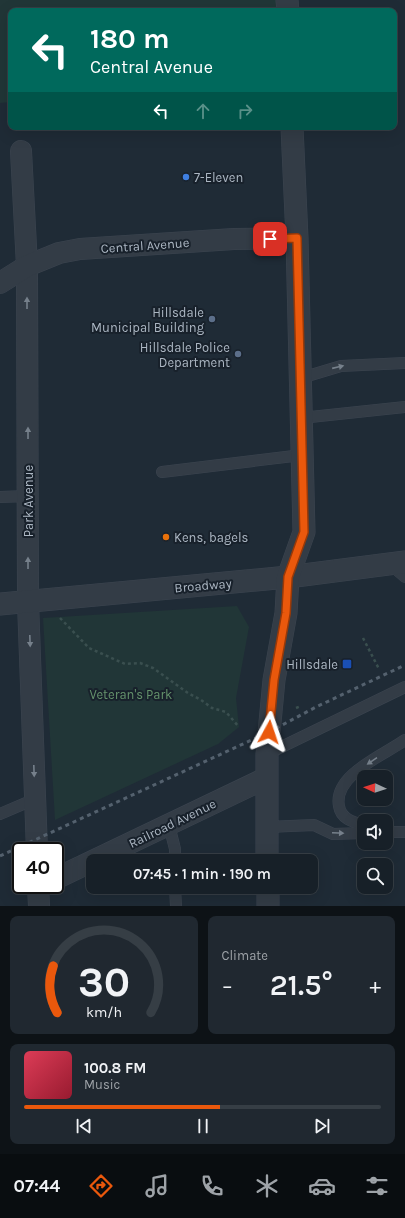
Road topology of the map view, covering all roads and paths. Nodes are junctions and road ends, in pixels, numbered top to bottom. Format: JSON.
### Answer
{"nodes":[{"id":1,"x":292,"y":130,"type":"edge"},
{"id":2,"x":21,"y":151,"type":"dead end"},
{"id":3,"x":297,"y":238,"type":"junction"},
{"id":4,"x":27,"y":266,"type":"junction"},
{"id":5,"x":0,"y":283,"type":"edge"},
{"id":6,"x":405,"y":363,"type":"edge"},
{"id":7,"x":301,"y":378,"type":"junction"},
{"id":8,"x":405,"y":407,"type":"edge"},
{"id":9,"x":302,"y":418,"type":"junction"},
{"id":10,"x":302,"y":455,"type":"junction"},
{"id":11,"x":162,"y":472,"type":"dead end"},
{"id":12,"x":28,"y":496,"type":"junction"},
{"id":13,"x":0,"y":498,"type":"edge"},
{"id":14,"x":400,"y":568,"type":"edge"},
{"id":15,"x":288,"y":577,"type":"junction"},
{"id":16,"x":50,"y":600,"type":"junction"},
{"id":17,"x":28,"y":602,"type":"junction"},
{"id":18,"x":0,"y":604,"type":"edge"},
{"id":19,"x":363,"y":638,"type":"dead end"},
{"id":20,"x":379,"y":669,"type":"dead end"},
{"id":21,"x":405,"y":687,"type":"edge"},
{"id":22,"x":301,"y":706,"type":"dead end"},
{"id":23,"x":296,"y":708,"type":"dead end"},
{"id":24,"x":239,"y":727,"type":"dead end"},
{"id":25,"x":405,"y":740,"type":"edge"},
{"id":26,"x":267,"y":754,"type":"junction"},
{"id":27,"x":266,"y":778,"type":"junction"},
{"id":28,"x":35,"y":799,"type":"junction"},
{"id":29,"x":0,"y":814,"type":"edge"},
{"id":30,"x":357,"y":823,"type":"edge"},
{"id":31,"x":169,"y":825,"type":"junction"},
{"id":32,"x":393,"y":826,"type":"edge"},
{"id":33,"x":405,"y":826,"type":"edge"},
{"id":34,"x":267,"y":827,"type":"junction"},
{"id":35,"x":393,"y":832,"type":"edge"},
{"id":36,"x":405,"y":832,"type":"edge"},
{"id":37,"x":357,"y":833,"type":"edge"},
{"id":38,"x":37,"y":842,"type":"edge"},
{"id":39,"x":174,"y":854,"type":"edge"},
{"id":40,"x":267,"y":854,"type":"edge"},
{"id":41,"x":64,"y":877,"type":"edge"},
{"id":42,"x":175,"y":894,"type":"edge"},
{"id":43,"x":268,"y":894,"type":"edge"},
{"id":44,"x":176,"y":906,"type":"edge"},
{"id":45,"x":268,"y":906,"type":"edge"}],
"edges":[{"from":1,"to":3,"type":"street"},
{"from":2,"to":4,"type":"street","name":"Park Avenue"},
{"from":3,"to":4,"type":"street","name":"Central Avenue"},
{"from":3,"to":7,"type":"street"},
{"from":4,"to":5,"type":"street","name":"Central Avenue"},
{"from":12,"to":4,"type":"street","name":"Park Avenue","one_way":true},
{"from":7,"to":6,"type":"lane","one_way":true},
{"from":7,"to":9,"type":"street"},
{"from":8,"to":9,"type":"lane"},
{"from":9,"to":10,"type":"street"},
{"from":10,"to":11,"type":"lane"},
{"from":10,"to":15,"type":"street"},
{"from":12,"to":13,"type":"lane"},
{"from":17,"to":12,"type":"street","name":"Park Avenue","one_way":true},
{"from":14,"to":15,"type":"street","name":"Broadway"},
{"from":15,"to":16,"type":"street","name":"Broadway"},
{"from":15,"to":26,"type":"street"},
{"from":16,"to":17,"type":"street","name":"Broadway"},
{"from":16,"to":24,"type":"path"},
{"from":17,"to":18,"type":"street","name":"Broadway"},
{"from":17,"to":28,"type":"street","name":"Park Avenue","one_way":true},
{"from":19,"to":20,"type":"path"},
{"from":21,"to":26,"type":"lane"},
{"from":22,"to":23,"type":"path"},
{"from":25,"to":30,"type":"lane","one_way":true},
{"from":26,"to":27,"type":"street"},
{"from":27,"to":31,"type":"street","name":"Railroad Avenue"},
{"from":27,"to":34,"type":"street"},
{"from":28,"to":29,"type":"lane"},
{"from":28,"to":38,"type":"street","name":"Park Avenue"},
{"from":31,"to":39,"type":"lane"},
{"from":31,"to":41,"type":"street","name":"Railroad Avenue"},
{"from":32,"to":33,"type":"lane"},
{"from":34,"to":37,"type":"lane","one_way":true},
{"from":34,"to":40,"type":"street"},
{"from":35,"to":36,"type":"lane"},
{"from":42,"to":44,"type":"lane"},
{"from":43,"to":45,"type":"street"}]}
